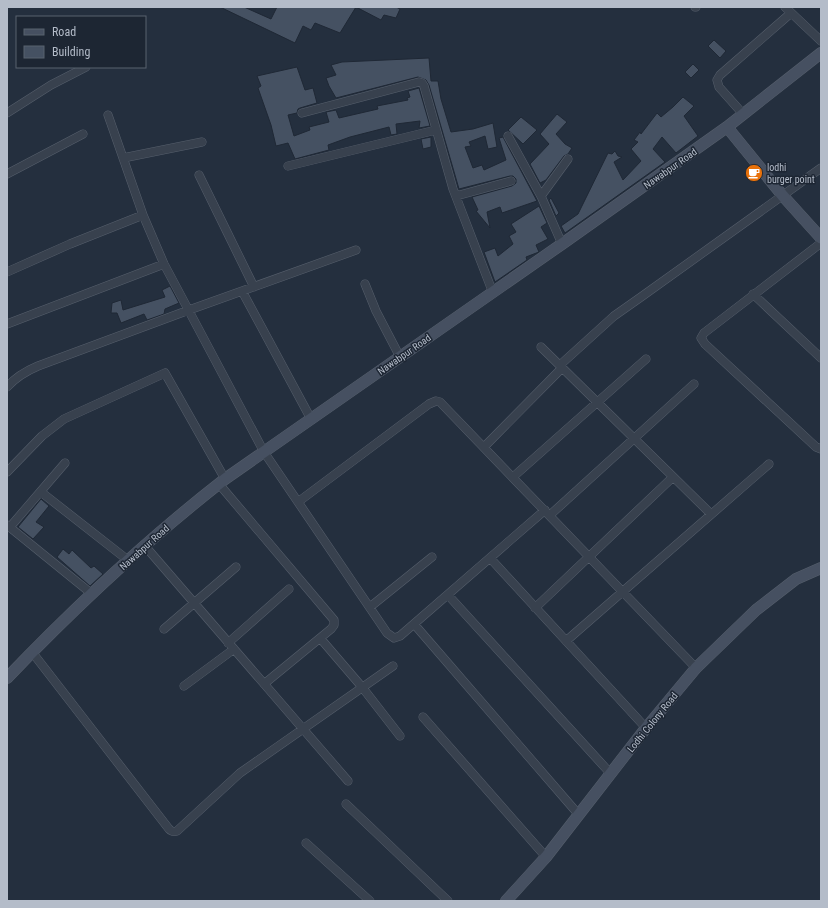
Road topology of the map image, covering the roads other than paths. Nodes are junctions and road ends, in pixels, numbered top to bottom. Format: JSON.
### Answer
{"nodes":[{"id":1,"x":785,"y":7,"type":"edge"},
{"id":2,"x":791,"y":13,"type":"junction"},
{"id":3,"x":821,"y":41,"type":"edge"},
{"id":4,"x":821,"y":53,"type":"edge"},
{"id":5,"x":84,"y":68,"type":"edge"},
{"id":6,"x":7,"y":113,"type":"edge"},
{"id":7,"x":302,"y":113,"type":"dead end"},
{"id":8,"x":743,"y":114,"type":"junction"},
{"id":9,"x":108,"y":115,"type":"dead end"},
{"id":10,"x":727,"y":127,"type":"junction"},
{"id":11,"x":436,"y":130,"type":"junction"},
{"id":12,"x":83,"y":134,"type":"dead end"},
{"id":13,"x":508,"y":136,"type":"dead end"},
{"id":14,"x":202,"y":142,"type":"dead end"},
{"id":15,"x":123,"y":158,"type":"junction"},
{"id":16,"x":568,"y":159,"type":"dead end"},
{"id":17,"x":288,"y":166,"type":"dead end"},
{"id":18,"x":821,"y":168,"type":"edge"},
{"id":19,"x":7,"y":174,"type":"edge"},
{"id":20,"x":199,"y":175,"type":"dead end"},
{"id":21,"x":510,"y":181,"type":"dead end"},
{"id":22,"x":456,"y":196,"type":"junction"},
{"id":23,"x":542,"y":196,"type":"junction"},
{"id":24,"x":783,"y":196,"type":"junction"},
{"id":25,"x":143,"y":214,"type":"junction"},
{"id":26,"x":821,"y":238,"type":"edge"},
{"id":27,"x":821,"y":243,"type":"edge"},
{"id":28,"x":562,"y":244,"type":"junction"},
{"id":29,"x":356,"y":250,"type":"dead end"},
{"id":30,"x":164,"y":264,"type":"junction"},
{"id":31,"x":7,"y":272,"type":"edge"},
{"id":32,"x":365,"y":284,"type":"dead end"},
{"id":33,"x":254,"y":287,"type":"junction"},
{"id":34,"x":242,"y":291,"type":"junction"},
{"id":35,"x":493,"y":293,"type":"junction"},
{"id":36,"x":753,"y":294,"type":"junction"},
{"id":37,"x":188,"y":310,"type":"junction"},
{"id":38,"x":7,"y":324,"type":"edge"},
{"id":39,"x":541,"y":347,"type":"dead end"},
{"id":40,"x":400,"y":357,"type":"junction"},
{"id":41,"x":821,"y":358,"type":"edge"},
{"id":42,"x":646,"y":359,"type":"dead end"},
{"id":43,"x":561,"y":367,"type":"junction"},
{"id":44,"x":694,"y":384,"type":"dead end"},
{"id":45,"x":7,"y":387,"type":"edge"},
{"id":46,"x":597,"y":402,"type":"junction"},
{"id":47,"x":311,"y":419,"type":"junction"},
{"id":48,"x":634,"y":439,"type":"junction"},
{"id":49,"x":484,"y":447,"type":"junction"},
{"id":50,"x":821,"y":449,"type":"edge"},
{"id":51,"x":264,"y":452,"type":"junction"},
{"id":52,"x":65,"y":463,"type":"dead end"},
{"id":53,"x":769,"y":464,"type":"dead end"},
{"id":54,"x":7,"y":472,"type":"edge"},
{"id":55,"x":513,"y":477,"type":"junction"},
{"id":56,"x":672,"y":477,"type":"junction"},
{"id":57,"x":222,"y":481,"type":"junction"},
{"id":58,"x":41,"y":492,"type":"junction"},
{"id":59,"x":298,"y":502,"type":"junction"},
{"id":60,"x":547,"y":513,"type":"junction"},
{"id":61,"x":711,"y":514,"type":"junction"},
{"id":62,"x":8,"y":526,"type":"edge"},
{"id":63,"x":145,"y":546,"type":"junction"},
{"id":64,"x":589,"y":556,"type":"junction"},
{"id":65,"x":432,"y":557,"type":"dead end"},
{"id":66,"x":490,"y":558,"type":"junction"},
{"id":67,"x":128,"y":561,"type":"junction"},
{"id":68,"x":236,"y":567,"type":"dead end"},
{"id":69,"x":821,"y":568,"type":"edge"},
{"id":70,"x":288,"y":589,"type":"dead end"},
{"id":71,"x":623,"y":592,"type":"junction"},
{"id":72,"x":92,"y":594,"type":"junction"},
{"id":73,"x":448,"y":595,"type":"junction"},
{"id":74,"x":194,"y":603,"type":"junction"},
{"id":75,"x":370,"y":606,"type":"junction"},
{"id":76,"x":535,"y":608,"type":"junction"},
{"id":77,"x":414,"y":624,"type":"junction"},
{"id":78,"x":164,"y":629,"type":"dead end"},
{"id":79,"x":320,"y":638,"type":"junction"},
{"id":80,"x":566,"y":641,"type":"junction"},
{"id":81,"x":231,"y":646,"type":"junction"},
{"id":82,"x":32,"y":652,"type":"junction"},
{"id":83,"x":393,"y":666,"type":"dead end"},
{"id":84,"x":696,"y":668,"type":"junction"},
{"id":85,"x":7,"y":678,"type":"edge"},
{"id":86,"x":264,"y":684,"type":"junction"},
{"id":87,"x":184,"y":686,"type":"dead end"},
{"id":88,"x":362,"y":687,"type":"junction"},
{"id":89,"x":423,"y":717,"type":"dead end"},
{"id":90,"x":646,"y":728,"type":"junction"},
{"id":91,"x":303,"y":729,"type":"junction"},
{"id":92,"x":400,"y":736,"type":"dead end"},
{"id":93,"x":611,"y":774,"type":"junction"},
{"id":94,"x":348,"y":781,"type":"dead end"},
{"id":95,"x":346,"y":804,"type":"dead end"},
{"id":96,"x":579,"y":814,"type":"junction"},
{"id":97,"x":306,"y":843,"type":"dead end"},
{"id":98,"x":546,"y":857,"type":"junction"},
{"id":99,"x":370,"y":901,"type":"edge"},
{"id":100,"x":448,"y":901,"type":"edge"},
{"id":101,"x":506,"y":901,"type":"edge"}],
"edges":[{"from":1,"to":2,"type":"street"},
{"from":2,"to":3,"type":"street"},
{"from":2,"to":8,"type":"street"},
{"from":4,"to":8,"type":"street","name":"Nawabpur Road"},
{"from":5,"to":6,"type":"street"},
{"from":7,"to":11,"type":"street"},
{"from":8,"to":10,"type":"street","name":"Nawabpur Road"},
{"from":9,"to":15,"type":"street"},
{"from":10,"to":24,"type":"street"},
{"from":10,"to":28,"type":"street","name":"Nawabpur Road"},
{"from":11,"to":17,"type":"street"},
{"from":11,"to":22,"type":"street"},
{"from":12,"to":19,"type":"street"},
{"from":13,"to":23,"type":"street"},
{"from":14,"to":15,"type":"street"},
{"from":15,"to":25,"type":"street"},
{"from":16,"to":23,"type":"street"},
{"from":18,"to":24,"type":"street"},
{"from":20,"to":33,"type":"street"},
{"from":21,"to":22,"type":"street"},
{"from":22,"to":35,"type":"street"},
{"from":23,"to":28,"type":"street"},
{"from":24,"to":26,"type":"street"},
{"from":24,"to":43,"type":"street"},
{"from":25,"to":30,"type":"street"},
{"from":25,"to":31,"type":"street"},
{"from":27,"to":36,"type":"street"},
{"from":28,"to":35,"type":"street","name":"Nawabpur Road"},
{"from":29,"to":33,"type":"street"},
{"from":30,"to":37,"type":"street"},
{"from":30,"to":38,"type":"street"},
{"from":32,"to":40,"type":"street"},
{"from":33,"to":34,"type":"street"},
{"from":34,"to":37,"type":"street"},
{"from":34,"to":47,"type":"street"},
{"from":35,"to":40,"type":"street","name":"Nawabpur Road"},
{"from":36,"to":41,"type":"street"},
{"from":36,"to":50,"type":"street"},
{"from":37,"to":45,"type":"street"},
{"from":37,"to":51,"type":"street"},
{"from":39,"to":43,"type":"street"},
{"from":40,"to":47,"type":"street","name":"Nawabpur Road"},
{"from":42,"to":46,"type":"street"},
{"from":43,"to":46,"type":"street"},
{"from":43,"to":49,"type":"street"},
{"from":44,"to":48,"type":"street"},
{"from":46,"to":48,"type":"street"},
{"from":46,"to":55,"type":"street"},
{"from":47,"to":51,"type":"street","name":"Nawabpur Road"},
{"from":48,"to":56,"type":"street"},
{"from":48,"to":60,"type":"street"},
{"from":49,"to":55,"type":"street"},
{"from":49,"to":59,"type":"street"},
{"from":51,"to":57,"type":"street","name":"Nawabpur Road"},
{"from":51,"to":59,"type":"street"},
{"from":52,"to":58,"type":"street"},
{"from":53,"to":61,"type":"street"},
{"from":54,"to":57,"type":"street"},
{"from":55,"to":60,"type":"street"},
{"from":56,"to":61,"type":"street"},
{"from":56,"to":64,"type":"street"},
{"from":57,"to":63,"type":"street","name":"Nawabpur Road"},
{"from":57,"to":79,"type":"street"},
{"from":58,"to":62,"type":"street"},
{"from":58,"to":67,"type":"street"},
{"from":59,"to":75,"type":"street"},
{"from":60,"to":64,"type":"street"},
{"from":60,"to":66,"type":"street"},
{"from":61,"to":71,"type":"street"},
{"from":62,"to":72,"type":"street"},
{"from":63,"to":67,"type":"street","name":"Nawabpur Road"},
{"from":63,"to":74,"type":"street"},
{"from":64,"to":71,"type":"street"},
{"from":64,"to":76,"type":"street"},
{"from":65,"to":75,"type":"street"},
{"from":66,"to":73,"type":"street"},
{"from":66,"to":76,"type":"street"},
{"from":67,"to":72,"type":"street","name":"Nawabpur Road"},
{"from":68,"to":74,"type":"street"},
{"from":69,"to":84,"type":"street","name":"Lodhi Colony Road"},
{"from":70,"to":81,"type":"street"},
{"from":71,"to":80,"type":"street"},
{"from":71,"to":84,"type":"street"},
{"from":72,"to":82,"type":"street","name":"Nawabpur Road"},
{"from":73,"to":77,"type":"street"},
{"from":73,"to":93,"type":"street"},
{"from":74,"to":78,"type":"street"},
{"from":74,"to":81,"type":"street"},
{"from":75,"to":77,"type":"street"},
{"from":76,"to":80,"type":"street"},
{"from":77,"to":96,"type":"street"},
{"from":79,"to":86,"type":"street"},
{"from":79,"to":88,"type":"street"},
{"from":80,"to":90,"type":"street"},
{"from":81,"to":86,"type":"street"},
{"from":81,"to":87,"type":"street"},
{"from":82,"to":85,"type":"street","name":"Nawabpur Road"},
{"from":82,"to":91,"type":"street"},
{"from":83,"to":88,"type":"street"},
{"from":84,"to":90,"type":"street","name":"Lodhi Colony Road"},
{"from":86,"to":91,"type":"street"},
{"from":88,"to":91,"type":"street"},
{"from":88,"to":92,"type":"street"},
{"from":89,"to":98,"type":"street"},
{"from":90,"to":93,"type":"street","name":"Lodhi Colony Road"},
{"from":91,"to":94,"type":"street"},
{"from":93,"to":96,"type":"street","name":"Lodhi Colony Road"},
{"from":95,"to":100,"type":"street"},
{"from":96,"to":98,"type":"street","name":"Lodhi Colony Road"},
{"from":97,"to":99,"type":"street"},
{"from":98,"to":101,"type":"street","name":"Lodhi Colony Road"}]}
